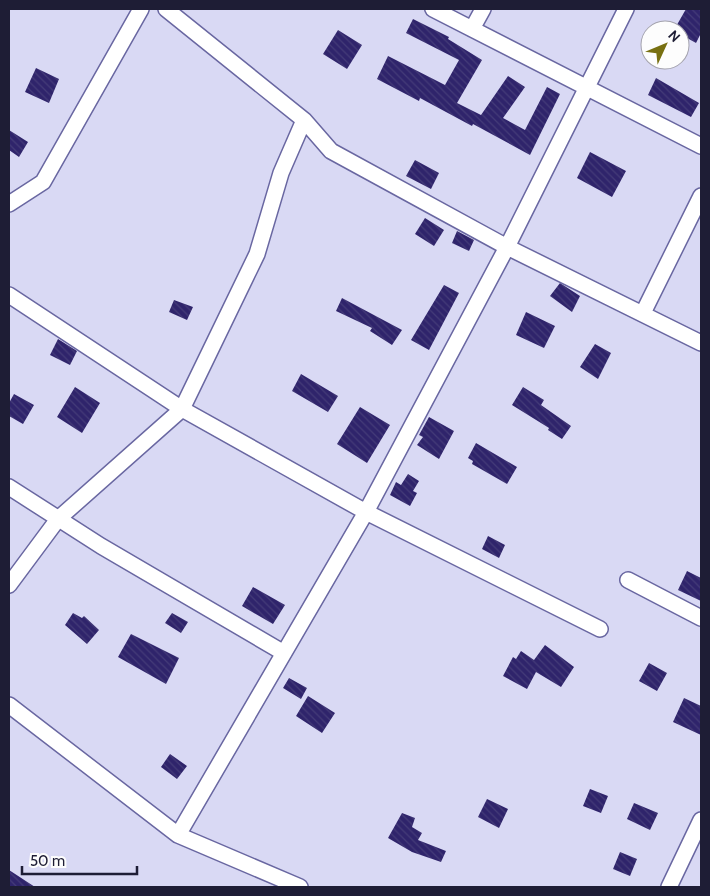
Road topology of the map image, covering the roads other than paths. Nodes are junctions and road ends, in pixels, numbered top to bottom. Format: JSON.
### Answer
{"nodes":[{"id":1,"x":141,"y":9,"type":"edge"},
{"id":2,"x":166,"y":9,"type":"edge"},
{"id":3,"x":434,"y":9,"type":"edge"},
{"id":4,"x":483,"y":9,"type":"edge"},
{"id":5,"x":626,"y":9,"type":"edge"},
{"id":6,"x":472,"y":30,"type":"junction"},
{"id":7,"x":587,"y":88,"type":"junction"},
{"id":8,"x":304,"y":120,"type":"junction"},
{"id":9,"x":701,"y":146,"type":"edge"},
{"id":10,"x":701,"y":196,"type":"edge"},
{"id":11,"x":9,"y":204,"type":"edge"},
{"id":12,"x":507,"y":247,"type":"junction"},
{"id":13,"x":9,"y":295,"type":"edge"},
{"id":14,"x":643,"y":313,"type":"junction"},
{"id":15,"x":701,"y":344,"type":"edge"},
{"id":16,"x":182,"y":409,"type":"junction"},
{"id":17,"x":9,"y":487,"type":"edge"},
{"id":18,"x":366,"y":512,"type":"junction"},
{"id":19,"x":58,"y":519,"type":"junction"},
{"id":20,"x":628,"y":580,"type":"dead end"},
{"id":21,"x":9,"y":585,"type":"edge"},
{"id":22,"x":701,"y":618,"type":"edge"},
{"id":23,"x":600,"y":629,"type":"dead end"},
{"id":24,"x":284,"y":653,"type":"junction"},
{"id":25,"x":9,"y":705,"type":"edge"},
{"id":26,"x":701,"y":820,"type":"edge"},
{"id":27,"x":178,"y":835,"type":"junction"},
{"id":28,"x":300,"y":887,"type":"edge"},
{"id":29,"x":669,"y":887,"type":"edge"}],
"edges":[{"from":1,"to":11,"type":"street"},
{"from":2,"to":8,"type":"street"},
{"from":3,"to":6,"type":"street"},
{"from":4,"to":6,"type":"street"},
{"from":5,"to":7,"type":"street"},
{"from":6,"to":7,"type":"street"},
{"from":7,"to":9,"type":"street"},
{"from":7,"to":12,"type":"street"},
{"from":8,"to":12,"type":"street"},
{"from":8,"to":16,"type":"street"},
{"from":10,"to":14,"type":"street"},
{"from":12,"to":14,"type":"street"},
{"from":12,"to":18,"type":"street"},
{"from":13,"to":16,"type":"street"},
{"from":14,"to":15,"type":"street"},
{"from":16,"to":18,"type":"street"},
{"from":16,"to":19,"type":"street"},
{"from":17,"to":19,"type":"street"},
{"from":18,"to":23,"type":"street"},
{"from":18,"to":24,"type":"street"},
{"from":19,"to":21,"type":"street"},
{"from":19,"to":24,"type":"street"},
{"from":20,"to":22,"type":"street"},
{"from":24,"to":27,"type":"street"},
{"from":25,"to":27,"type":"street"},
{"from":26,"to":29,"type":"street"},
{"from":27,"to":28,"type":"street"}]}
